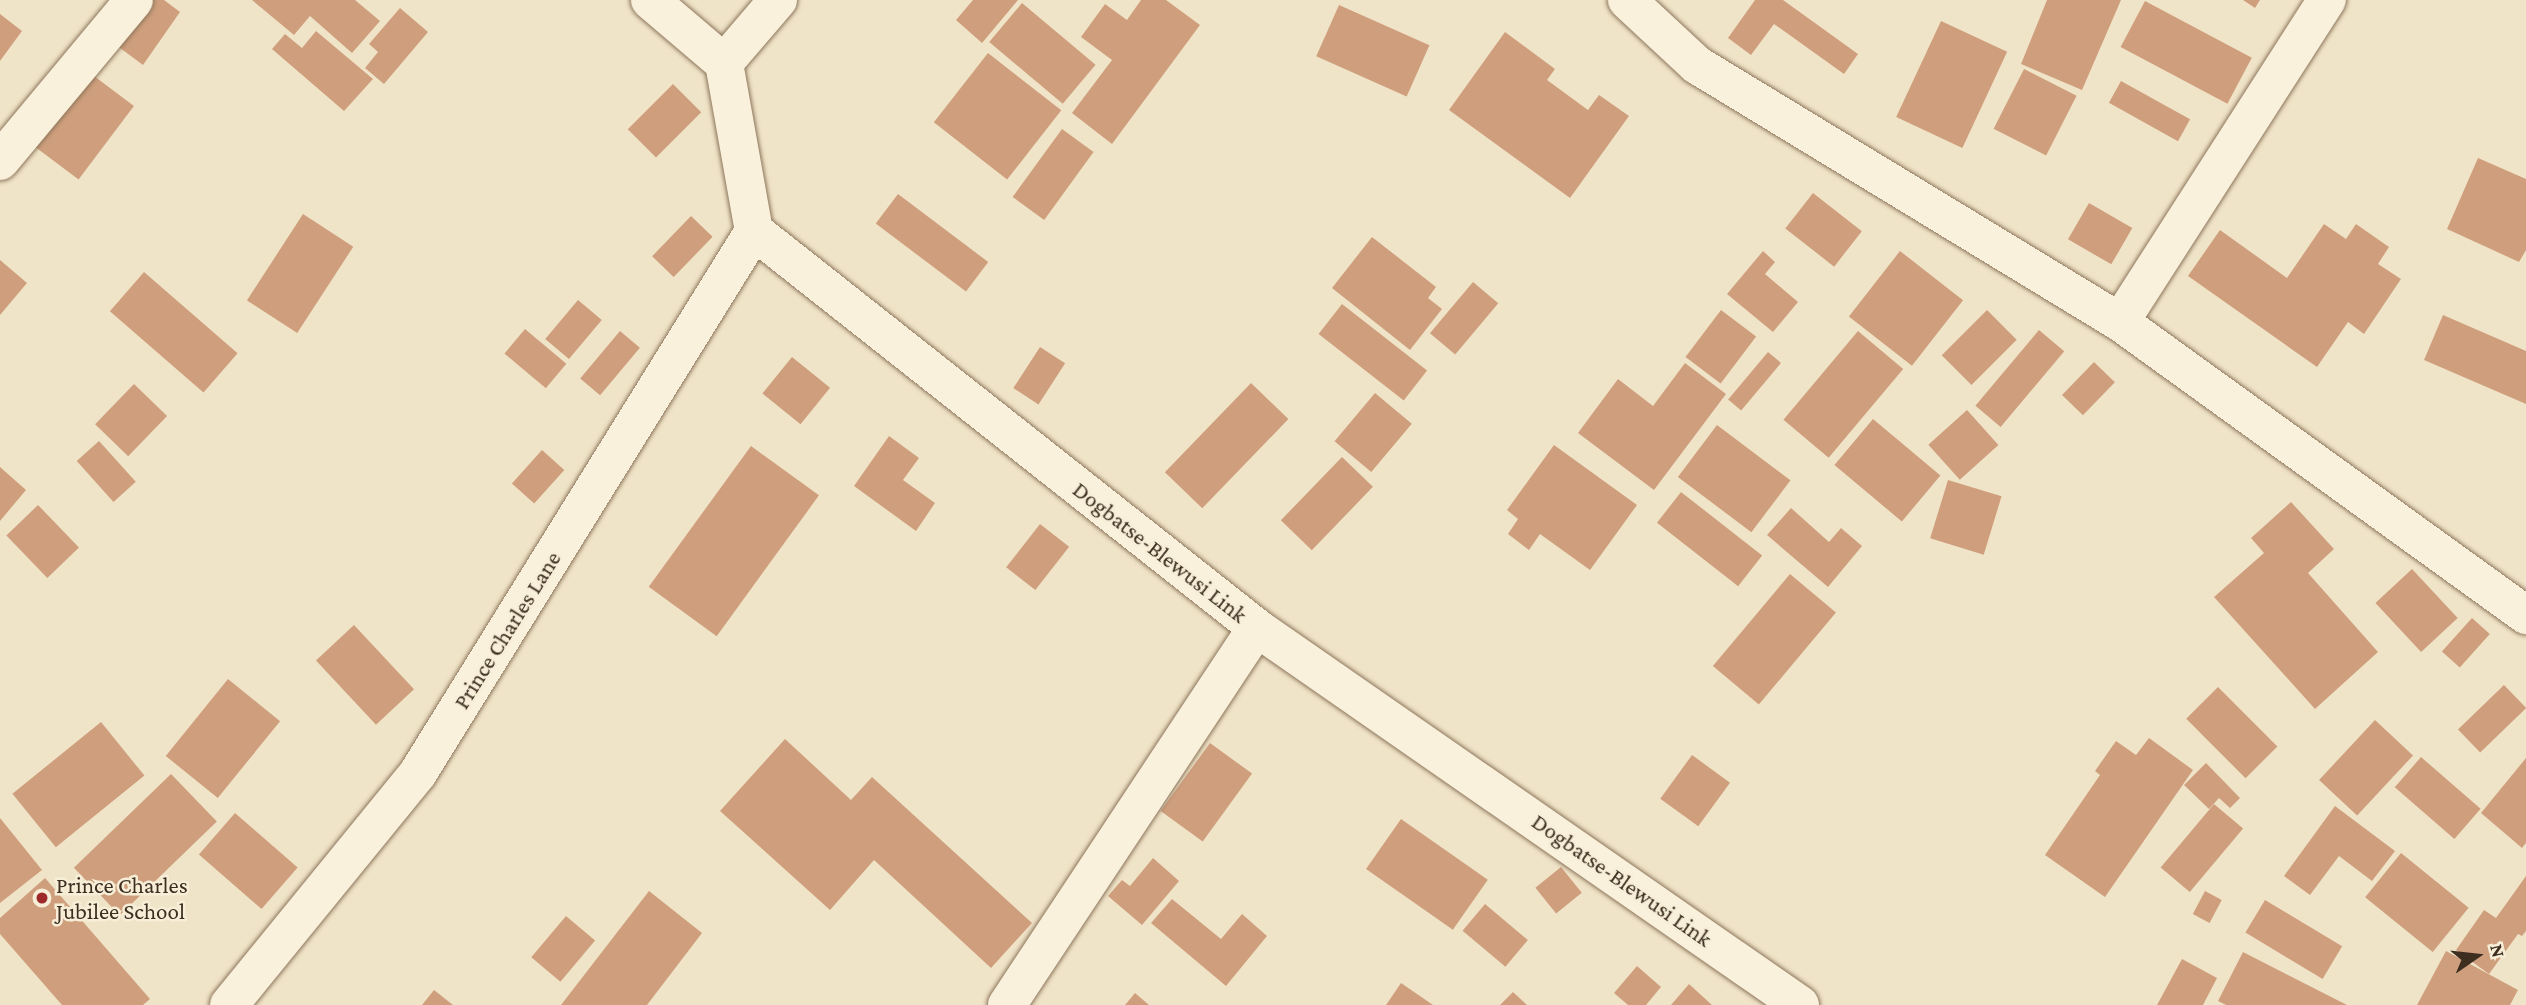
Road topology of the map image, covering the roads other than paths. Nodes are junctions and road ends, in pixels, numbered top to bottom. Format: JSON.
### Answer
{"nodes":[{"id":1,"x":134,"y":0,"type":"edge"},
{"id":2,"x":650,"y":0,"type":"edge"},
{"id":3,"x":778,"y":0,"type":"edge"},
{"id":4,"x":1627,"y":0,"type":"edge"},
{"id":5,"x":2327,"y":0,"type":"edge"},
{"id":6,"x":724,"y":63,"type":"junction"},
{"id":7,"x":0,"y":161,"type":"edge"},
{"id":8,"x":754,"y":232,"type":"junction"},
{"id":9,"x":2120,"y":322,"type":"junction"},
{"id":10,"x":2526,"y":615,"type":"edge"},
{"id":11,"x":1256,"y":628,"type":"junction"},
{"id":12,"x":229,"y":1005,"type":"edge"},
{"id":13,"x":1007,"y":1005,"type":"edge"},
{"id":14,"x":1800,"y":1005,"type":"edge"}],
"edges":[{"from":1,"to":7,"type":"street"},
{"from":2,"to":6,"type":"street"},
{"from":3,"to":6,"type":"street"},
{"from":4,"to":9,"type":"street"},
{"from":5,"to":9,"type":"street"},
{"from":6,"to":8,"type":"street"},
{"from":8,"to":11,"type":"street","name":"Dogbatse-Blewusi Link"},
{"from":8,"to":12,"type":"street","name":"Prince Charles Lane"},
{"from":9,"to":10,"type":"street"},
{"from":11,"to":13,"type":"street"},
{"from":11,"to":14,"type":"street","name":"Dogbatse-Blewusi Link"}]}
